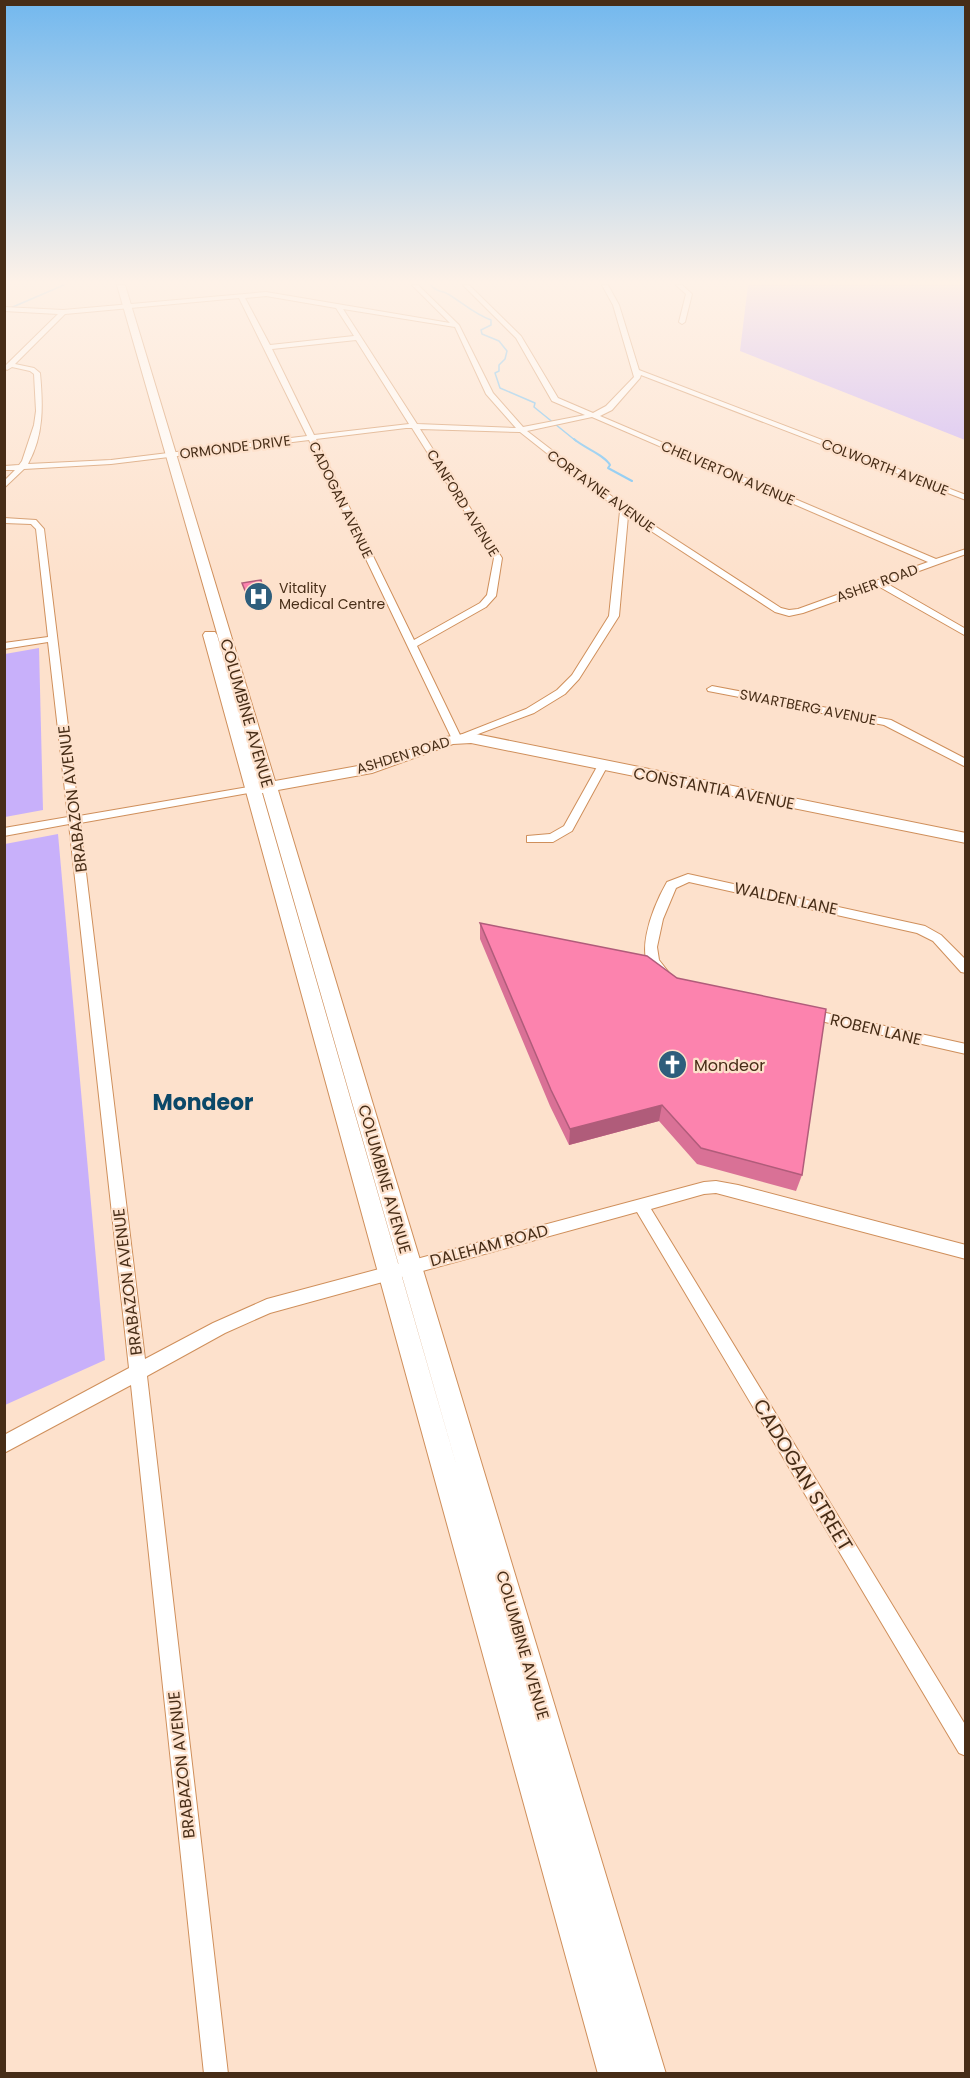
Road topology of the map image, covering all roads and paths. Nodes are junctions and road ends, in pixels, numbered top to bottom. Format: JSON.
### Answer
{"nodes":[{"id":1,"x":38,"y":382,"type":"edge"},
{"id":2,"x":144,"y":382,"type":"edge"},
{"id":3,"x":285,"y":382,"type":"edge"},
{"id":4,"x":386,"y":382,"type":"edge"},
{"id":5,"x":484,"y":382,"type":"edge"},
{"id":6,"x":544,"y":382,"type":"edge"},
{"id":7,"x":634,"y":382,"type":"edge"},
{"id":8,"x":665,"y":382,"type":"edge"},
{"id":9,"x":593,"y":416,"type":"junction"},
{"id":10,"x":415,"y":426,"type":"junction"},
{"id":11,"x":521,"y":430,"type":"junction"},
{"id":12,"x":311,"y":438,"type":"junction"},
{"id":13,"x":166,"y":455,"type":"junction"},
{"id":14,"x":4,"y":468,"type":"edge"},
{"id":15,"x":21,"y":468,"type":"junction"},
{"id":16,"x":4,"y":486,"type":"edge"},
{"id":17,"x":966,"y":498,"type":"edge"},
{"id":18,"x":624,"y":510,"type":"junction"},
{"id":19,"x":4,"y":520,"type":"edge"},
{"id":20,"x":966,"y":551,"type":"edge"},
{"id":21,"x":936,"y":562,"type":"junction"},
{"id":22,"x":878,"y":582,"type":"junction"},
{"id":23,"x":789,"y":613,"type":"joint"},
{"id":24,"x":966,"y":633,"type":"edge"},
{"id":25,"x":52,"y":639,"type":"junction"},
{"id":26,"x":412,"y":645,"type":"junction"},
{"id":27,"x":4,"y":646,"type":"edge"},
{"id":28,"x":712,"y":689,"type":"dead end"},
{"id":29,"x":460,"y":738,"type":"junction"},
{"id":30,"x":966,"y":764,"type":"edge"},
{"id":31,"x":603,"y":765,"type":"junction"},
{"id":32,"x":261,"y":788,"type":"junction"},
{"id":33,"x":75,"y":819,"type":"junction"},
{"id":34,"x":4,"y":832,"type":"edge"},
{"id":35,"x":966,"y":838,"type":"edge"},
{"id":36,"x":531,"y":839,"type":"dead end"},
{"id":37,"x":966,"y":969,"type":"edge"},
{"id":38,"x":674,"y":981,"type":"edge"},
{"id":39,"x":794,"y":1010,"type":"edge"},
{"id":40,"x":966,"y":1049,"type":"edge"},
{"id":41,"x":641,"y":1205,"type":"junction"},
{"id":42,"x":966,"y":1252,"type":"edge"},
{"id":43,"x":400,"y":1269,"type":"junction"},
{"id":44,"x":138,"y":1373,"type":"junction"},
{"id":45,"x":4,"y":1445,"type":"edge"},
{"id":46,"x":508,"y":1595,"type":"junction"},
{"id":47,"x":481,"y":1602,"type":"junction"},
{"id":48,"x":966,"y":1746,"type":"edge"},
{"id":49,"x":633,"y":2071,"type":"edge"},
{"id":50,"x":216,"y":2073,"type":"edge"}],
"edges":[{"from":1,"to":15,"type":"street"},
{"from":2,"to":13,"type":"main road","name":"COLUMBINE AVENUE"},
{"from":3,"to":12,"type":"street","name":"CADOGAN AVENUE"},
{"from":4,"to":10,"type":"street","name":"CANFORD AVENUE"},
{"from":5,"to":11,"type":"street","name":"CORTAYNE AVENUE"},
{"from":6,"to":9,"type":"street","name":"CHELVERTON AVENUE"},
{"from":7,"to":9,"type":"street","name":"ORMONDE DRIVE"},
{"from":8,"to":17,"type":"street","name":"COLWORTH AVENUE"},
{"from":9,"to":11,"type":"street","name":"ORMONDE DRIVE"},
{"from":9,"to":21,"type":"street","name":"CHELVERTON AVENUE"},
{"from":10,"to":11,"type":"street","name":"ORMONDE DRIVE"},
{"from":10,"to":12,"type":"street","name":"ORMONDE DRIVE"},
{"from":10,"to":26,"type":"street","name":"CANFORD AVENUE"},
{"from":11,"to":18,"type":"street","name":"CORTAYNE AVENUE"},
{"from":12,"to":13,"type":"street","name":"ORMONDE DRIVE"},
{"from":12,"to":26,"type":"street","name":"CADOGAN AVENUE"},
{"from":13,"to":15,"type":"street","name":"ORMONDE DRIVE"},
{"from":13,"to":32,"type":"main road","name":"COLUMBINE AVENUE"},
{"from":14,"to":15,"type":"street","name":"ORMONDE DRIVE"},
{"from":15,"to":16,"type":"street"},
{"from":18,"to":23,"type":"street","name":"CORTAYNE AVENUE"},
{"from":18,"to":29,"type":"street","name":"ASHDEN ROAD"},
{"from":19,"to":25,"type":"street","name":"BRABAZON AVENUE"},
{"from":20,"to":21,"type":"street","name":"ASHER ROAD"},
{"from":21,"to":22,"type":"street","name":"ASHER ROAD"},
{"from":22,"to":23,"type":"street","name":"ASHER ROAD"},
{"from":22,"to":24,"type":"street"},
{"from":25,"to":27,"type":"street"},
{"from":25,"to":33,"type":"street","name":"BRABAZON AVENUE"},
{"from":26,"to":29,"type":"street","name":"CADOGAN AVENUE"},
{"from":28,"to":30,"type":"street","name":"SWARTBERG AVENUE"},
{"from":29,"to":31,"type":"main road","name":"CONSTANTIA AVENUE"},
{"from":29,"to":32,"type":"main road","name":"ASHDEN ROAD"},
{"from":31,"to":35,"type":"main road","name":"CONSTANTIA AVENUE"},
{"from":31,"to":36,"type":"street"},
{"from":32,"to":33,"type":"street","name":"ASHDEN ROAD"},
{"from":32,"to":43,"type":"main road","name":"COLUMBINE AVENUE"},
{"from":33,"to":34,"type":"street","name":"ASHDEN ROAD"},
{"from":33,"to":44,"type":"street","name":"BRABAZON AVENUE"},
{"from":37,"to":38,"type":"street","name":"WALDEN LANE"},
{"from":39,"to":40,"type":"street","name":"ROBEN LANE"},
{"from":41,"to":42,"type":"street","name":"DALEHAM ROAD"},
{"from":41,"to":43,"type":"street","name":"DALEHAM ROAD"},
{"from":41,"to":48,"type":"street","name":"CADOGAN STREET"},
{"from":43,"to":44,"type":"street","name":"DALEHAM ROAD"},
{"from":43,"to":46,"type":"main road","name":"COLUMBINE AVENUE"},
{"from":43,"to":47,"type":"main road","name":"COLUMBINE AVENUE"},
{"from":44,"to":45,"type":"street","name":"DALEHAM ROAD"},
{"from":44,"to":50,"type":"street","name":"BRABAZON AVENUE"},
{"from":46,"to":47,"type":"main road"},
{"from":46,"to":49,"type":"main road","name":"COLUMBINE AVENUE"},
{"from":47,"to":49,"type":"main road","name":"COLUMBINE AVENUE"}]}
